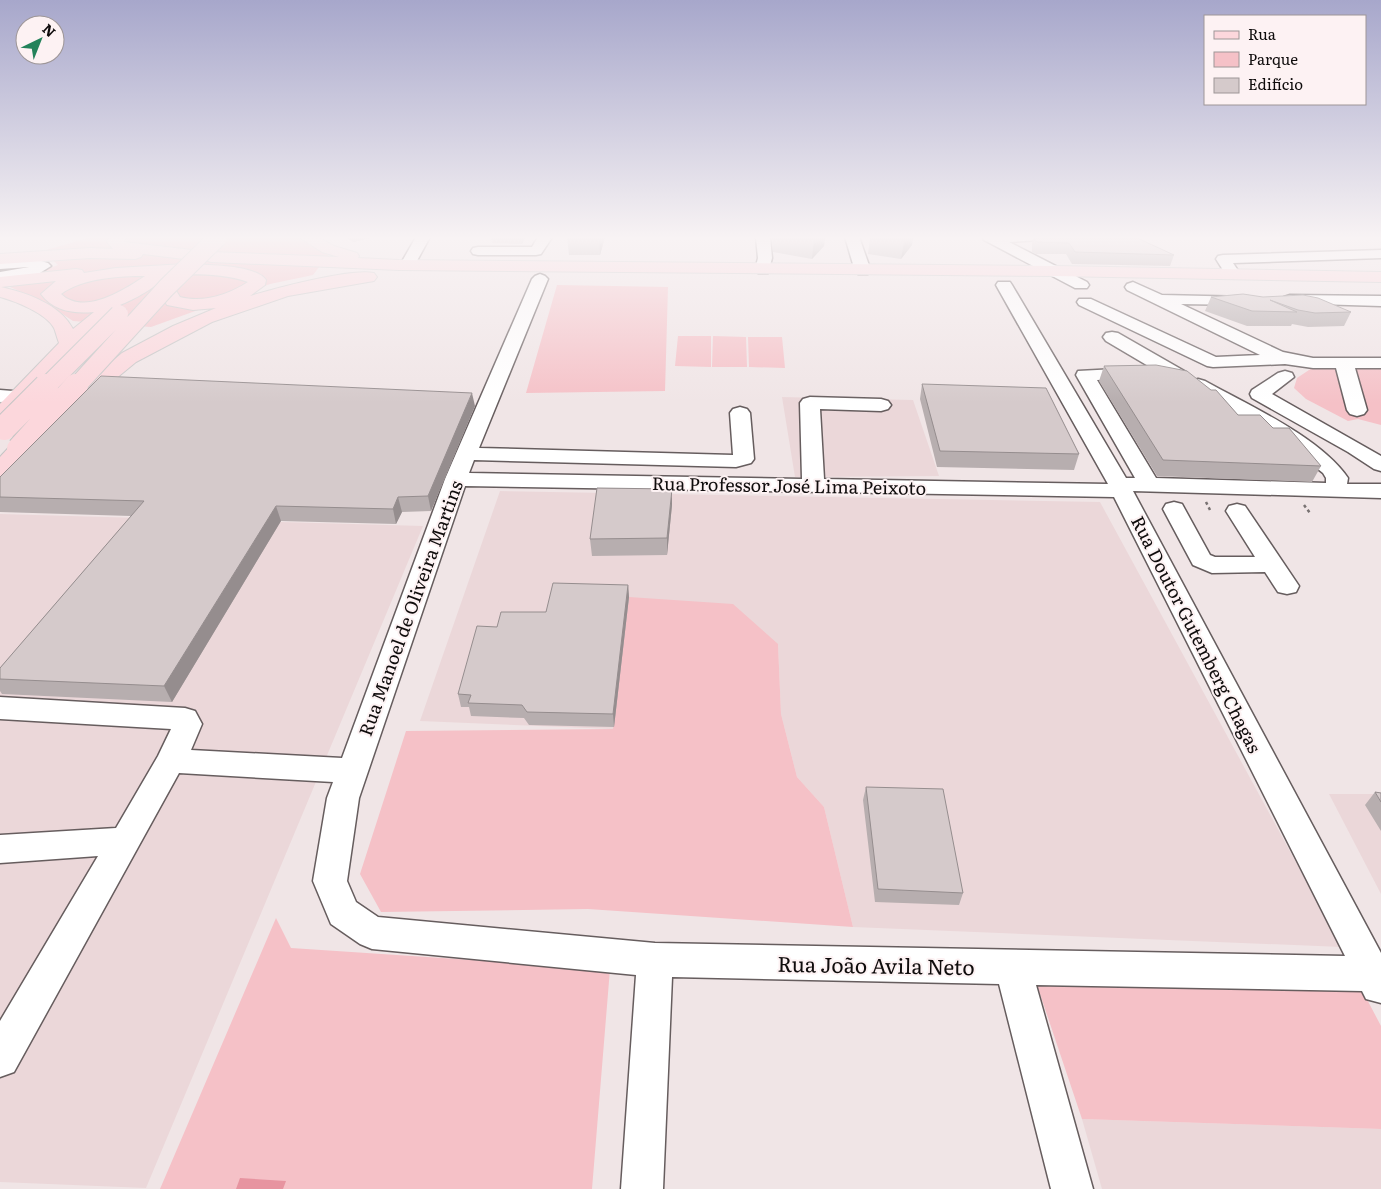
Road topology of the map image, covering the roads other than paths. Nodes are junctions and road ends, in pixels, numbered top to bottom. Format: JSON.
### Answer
{"nodes":[{"id":1,"x":2,"y":292,"type":"edge"},
{"id":2,"x":51,"y":292,"type":"edge"},
{"id":3,"x":136,"y":292,"type":"edge"},
{"id":4,"x":148,"y":292,"type":"edge"},
{"id":5,"x":152,"y":292,"type":"edge"},
{"id":6,"x":167,"y":292,"type":"edge"},
{"id":7,"x":242,"y":292,"type":"edge"},
{"id":8,"x":279,"y":292,"type":"edge"},
{"id":9,"x":534,"y":292,"type":"edge"},
{"id":10,"x":1008,"y":292,"type":"edge"},
{"id":11,"x":1070,"y":292,"type":"edge"},
{"id":12,"x":1094,"y":292,"type":"edge"},
{"id":13,"x":1144,"y":292,"type":"edge"},
{"id":14,"x":1083,"y":294,"type":"junction"},
{"id":15,"x":1158,"y":299,"type":"junction"},
{"id":16,"x":1254,"y":300,"type":"edge"},
{"id":17,"x":1273,"y":300,"type":"edge"},
{"id":18,"x":1322,"y":301,"type":"junction"},
{"id":19,"x":1381,"y":302,"type":"edge"},
{"id":20,"x":1381,"y":312,"type":"edge"},
{"id":21,"x":1196,"y":335,"type":"dead end"},
{"id":22,"x":1112,"y":337,"type":"dead end"},
{"id":23,"x":69,"y":345,"type":"junction"},
{"id":24,"x":1244,"y":361,"type":"junction"},
{"id":25,"x":122,"y":362,"type":"junction"},
{"id":26,"x":1344,"y":363,"type":"junction"},
{"id":27,"x":1381,"y":363,"type":"edge"},
{"id":28,"x":1286,"y":368,"type":"junction"},
{"id":29,"x":1178,"y":376,"type":"junction"},
{"id":30,"x":881,"y":405,"type":"dead end"},
{"id":31,"x":1357,"y":410,"type":"dead end"},
{"id":32,"x":5,"y":411,"type":"edge"},
{"id":33,"x":740,"y":413,"type":"dead end"},
{"id":34,"x":19,"y":449,"type":"junction"},
{"id":35,"x":466,"y":454,"type":"junction"},
{"id":36,"x":1381,"y":464,"type":"edge"},
{"id":37,"x":0,"y":471,"type":"edge"},
{"id":38,"x":456,"y":479,"type":"junction"},
{"id":39,"x":1149,"y":484,"type":"junction"},
{"id":40,"x":813,"y":486,"type":"junction"},
{"id":41,"x":1331,"y":491,"type":"junction"},
{"id":42,"x":1381,"y":491,"type":"edge"},
{"id":43,"x":1124,"y":495,"type":"junction"},
{"id":44,"x":1237,"y":511,"type":"dead end"},
{"id":45,"x":1273,"y":564,"type":"junction"},
{"id":46,"x":1287,"y":586,"type":"dead end"},
{"id":47,"x":0,"y":708,"type":"edge"},
{"id":48,"x":171,"y":761,"type":"junction"},
{"id":49,"x":352,"y":771,"type":"junction"},
{"id":50,"x":124,"y":841,"type":"junction"},
{"id":51,"x":0,"y":849,"type":"edge"},
{"id":52,"x":372,"y":933,"type":"joint"},
{"id":53,"x":655,"y":960,"type":"junction"},
{"id":54,"x":1012,"y":967,"type":"junction"},
{"id":55,"x":1378,"y":979,"type":"edge"},
{"id":56,"x":0,"y":1058,"type":"edge"},
{"id":57,"x":642,"y":1189,"type":"edge"},
{"id":58,"x":1072,"y":1189,"type":"edge"}],
"edges":[{"from":1,"to":23,"type":"main road"},
{"from":2,"to":3,"type":"main road"},
{"from":4,"to":32,"type":"main road","bridge":true},
{"from":5,"to":34,"type":"main road","bridge":true},
{"from":6,"to":7,"type":"main road"},
{"from":8,"to":25,"type":"main road"},
{"from":9,"to":35,"type":"street","name":"Rua Manoel de Oliveira Martins"},
{"from":10,"to":43,"type":"street","name":"Rua Doutor Gutemberg Chagas"},
{"from":11,"to":14,"type":"main road"},
{"from":12,"to":14,"type":"main road"},
{"from":13,"to":15,"type":"street"},
{"from":14,"to":24,"type":"street"},
{"from":15,"to":16,"type":"street"},
{"from":15,"to":28,"type":"street"},
{"from":17,"to":18,"type":"street"},
{"from":18,"to":19,"type":"street"},
{"from":18,"to":20,"type":"street"},
{"from":21,"to":24,"type":"street"},
{"from":22,"to":29,"type":"street"},
{"from":23,"to":25,"type":"main road"},
{"from":23,"to":32,"type":"main road"},
{"from":24,"to":28,"type":"street"},
{"from":25,"to":34,"type":"main road"},
{"from":26,"to":27,"type":"street"},
{"from":26,"to":28,"type":"street"},
{"from":26,"to":31,"type":"street"},
{"from":28,"to":36,"type":"street"},
{"from":29,"to":39,"type":"street"},
{"from":29,"to":41,"type":"street"},
{"from":30,"to":40,"type":"street"},
{"from":33,"to":35,"type":"street"},
{"from":34,"to":37,"type":"main road"},
{"from":35,"to":38,"type":"street","name":"Rua Manoel de Oliveira Martins"},
{"from":38,"to":40,"type":"street","name":"Rua Professor José Lima Peixoto"},
{"from":38,"to":49,"type":"street","name":"Rua Manoel de Oliveira Martins"},
{"from":39,"to":41,"type":"street"},
{"from":39,"to":43,"type":"street"},
{"from":40,"to":43,"type":"street","name":"Rua Professor José Lima Peixoto"},
{"from":41,"to":42,"type":"street"},
{"from":43,"to":45,"type":"street"},
{"from":43,"to":55,"type":"street","name":"Rua Doutor Gutemberg Chagas"},
{"from":44,"to":45,"type":"street"},
{"from":45,"to":46,"type":"street"},
{"from":47,"to":48,"type":"street"},
{"from":48,"to":49,"type":"street"},
{"from":48,"to":50,"type":"street"},
{"from":49,"to":52,"type":"street","name":"Rua Manoel de Oliveira Martins"},
{"from":50,"to":51,"type":"street"},
{"from":50,"to":56,"type":"street"},
{"from":52,"to":53,"type":"street","name":"Rua João Avila Neto"},
{"from":53,"to":54,"type":"street","name":"Rua João Avila Neto"},
{"from":53,"to":57,"type":"street"},
{"from":54,"to":55,"type":"street","name":"Rua João Avila Neto"},
{"from":54,"to":58,"type":"street"}]}
